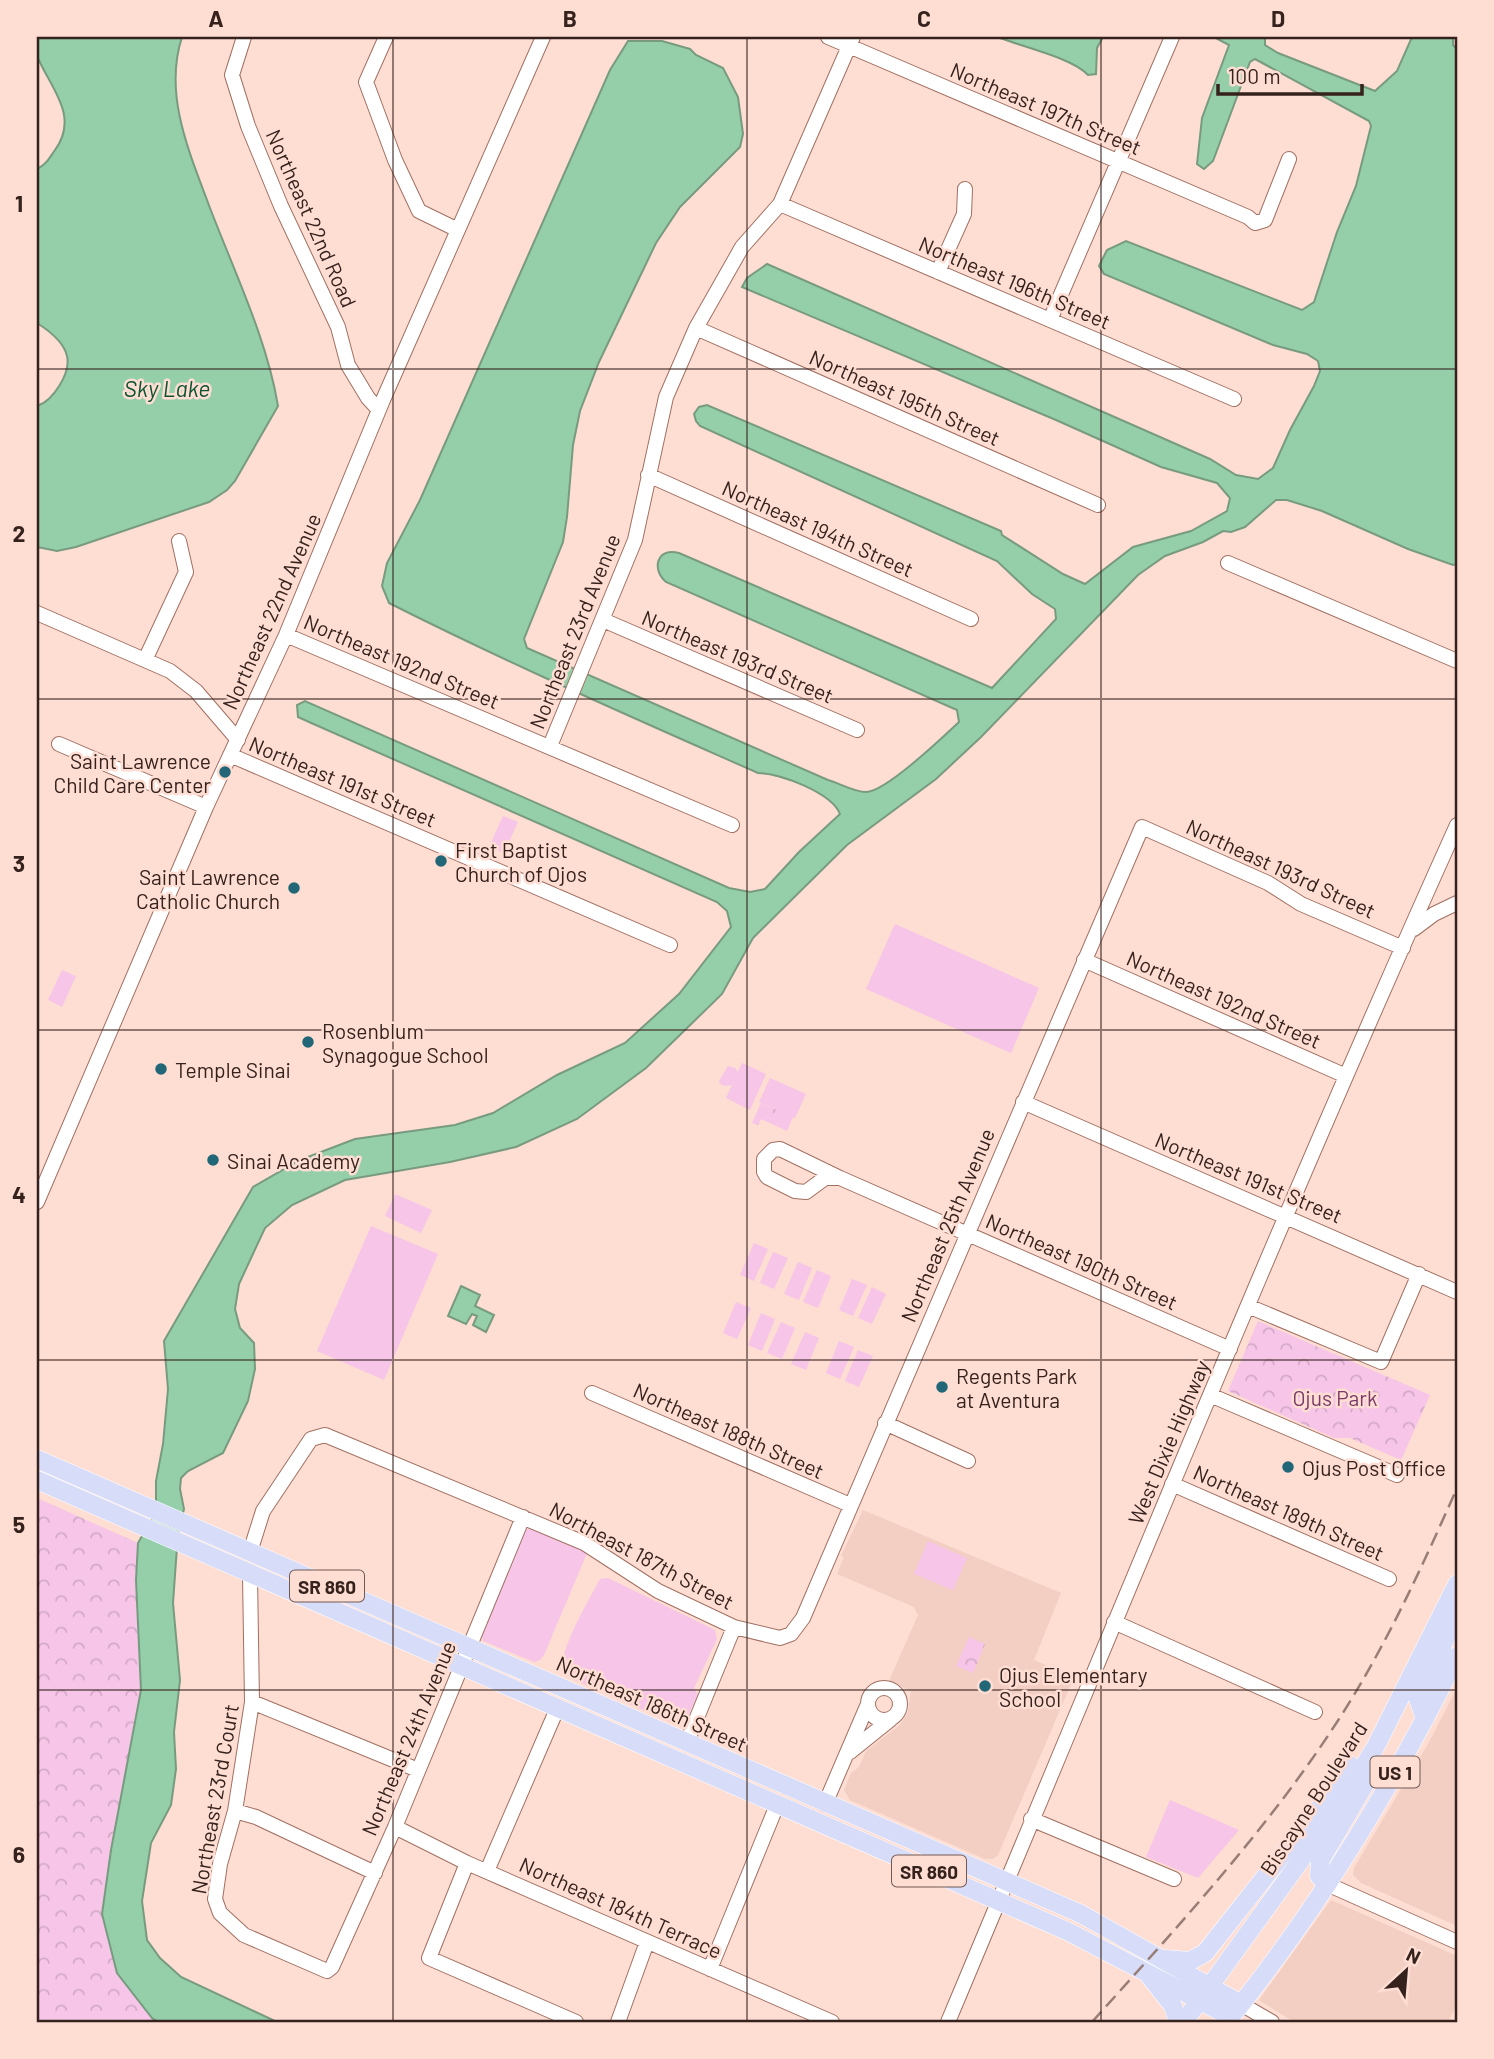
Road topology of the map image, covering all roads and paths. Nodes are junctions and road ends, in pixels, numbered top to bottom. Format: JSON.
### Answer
{"nodes":[{"id":1,"x":244,"y":37,"type":"edge"},
{"id":2,"x":386,"y":37,"type":"edge"},
{"id":3,"x":542,"y":37,"type":"edge"},
{"id":4,"x":828,"y":37,"type":"edge"},
{"id":5,"x":1171,"y":37,"type":"edge"},
{"id":6,"x":851,"y":41,"type":"edge"},
{"id":7,"x":1289,"y":159,"type":"dead end"},
{"id":8,"x":1118,"y":162,"type":"junction"},
{"id":9,"x":965,"y":189,"type":"dead end"},
{"id":10,"x":780,"y":204,"type":"junction"},
{"id":11,"x":458,"y":230,"type":"junction"},
{"id":12,"x":938,"y":272,"type":"junction"},
{"id":13,"x":1050,"y":320,"type":"junction"},
{"id":14,"x":696,"y":328,"type":"junction"},
{"id":15,"x":1234,"y":399,"type":"dead end"},
{"id":16,"x":379,"y":410,"type":"junction"},
{"id":17,"x":648,"y":475,"type":"junction"},
{"id":18,"x":1098,"y":505,"type":"dead end"},
{"id":19,"x":179,"y":541,"type":"dead end"},
{"id":20,"x":1228,"y":563,"type":"dead end"},
{"id":21,"x":37,"y":612,"type":"edge"},
{"id":22,"x":971,"y":619,"type":"dead end"},
{"id":23,"x":603,"y":620,"type":"junction"},
{"id":24,"x":286,"y":635,"type":"junction"},
{"id":25,"x":145,"y":660,"type":"junction"},
{"id":26,"x":1457,"y":661,"type":"edge"},
{"id":27,"x":857,"y":730,"type":"dead end"},
{"id":28,"x":238,"y":740,"type":"junction"},
{"id":29,"x":59,"y":744,"type":"dead end"},
{"id":30,"x":550,"y":746,"type":"junction"},
{"id":31,"x":230,"y":755,"type":"junction"},
{"id":32,"x":206,"y":807,"type":"junction"},
{"id":33,"x":732,"y":825,"type":"dead end"},
{"id":34,"x":1457,"y":825,"type":"edge"},
{"id":35,"x":1142,"y":827,"type":"joint"},
{"id":36,"x":1457,"y":902,"type":"edge"},
{"id":37,"x":1410,"y":932,"type":"junction"},
{"id":38,"x":670,"y":945,"type":"dead end"},
{"id":39,"x":1403,"y":948,"type":"junction"},
{"id":40,"x":1084,"y":960,"type":"junction"},
{"id":41,"x":1346,"y":1076,"type":"junction"},
{"id":42,"x":1023,"y":1102,"type":"junction"},
{"id":43,"x":840,"y":1178,"type":"junction"},
{"id":44,"x":37,"y":1202,"type":"edge"},
{"id":45,"x":1286,"y":1216,"type":"junction"},
{"id":46,"x":967,"y":1233,"type":"junction"},
{"id":47,"x":1419,"y":1274,"type":"junction"},
{"id":48,"x":1457,"y":1292,"type":"edge"},
{"id":49,"x":1248,"y":1306,"type":"junction"},
{"id":50,"x":1230,"y":1349,"type":"junction"},
{"id":51,"x":592,"y":1393,"type":"dead end"},
{"id":52,"x":1210,"y":1395,"type":"junction"},
{"id":53,"x":885,"y":1423,"type":"junction"},
{"id":54,"x":37,"y":1460,"type":"edge"},
{"id":55,"x":968,"y":1461,"type":"dead end"},
{"id":56,"x":1397,"y":1475,"type":"dead end"},
{"id":57,"x":37,"y":1480,"type":"edge"},
{"id":58,"x":1172,"y":1484,"type":"junction"},
{"id":59,"x":112,"y":1492,"type":"junction"},
{"id":60,"x":850,"y":1505,"type":"junction"},
{"id":61,"x":104,"y":1510,"type":"junction"},
{"id":62,"x":523,"y":1517,"type":"junction"},
{"id":63,"x":250,"y":1552,"type":"junction"},
{"id":64,"x":250,"y":1575,"type":"junction"},
{"id":65,"x":1389,"y":1579,"type":"dead end"},
{"id":66,"x":1457,"y":1584,"type":"edge"},
{"id":67,"x":1457,"y":1614,"type":"edge"},
{"id":68,"x":1114,"y":1622,"type":"junction"},
{"id":69,"x":734,"y":1627,"type":"junction"},
{"id":70,"x":786,"y":1636,"type":"joint"},
{"id":71,"x":469,"y":1647,"type":"junction"},
{"id":72,"x":1457,"y":1657,"type":"edge"},
{"id":73,"x":461,"y":1667,"type":"junction"},
{"id":74,"x":1412,"y":1676,"type":"junction"},
{"id":75,"x":253,"y":1702,"type":"junction"},
{"id":76,"x":868,"y":1704,"type":"junction"},
{"id":77,"x":557,"y":1709,"type":"junction"},
{"id":78,"x":1315,"y":1712,"type":"dead end"},
{"id":79,"x":891,"y":1719,"type":"junction"},
{"id":80,"x":1425,"y":1719,"type":"junction"},
{"id":81,"x":687,"y":1742,"type":"junction"},
{"id":82,"x":1376,"y":1746,"type":"junction"},
{"id":83,"x":644,"y":1747,"type":"junction"},
{"id":84,"x":848,"y":1753,"type":"junction"},
{"id":85,"x":418,"y":1770,"type":"junction"},
{"id":86,"x":825,"y":1804,"type":"junction"},
{"id":87,"x":782,"y":1807,"type":"junction"},
{"id":88,"x":235,"y":1811,"type":"junction"},
{"id":89,"x":1031,"y":1819,"type":"junction"},
{"id":90,"x":395,"y":1827,"type":"junction"},
{"id":91,"x":467,"y":1863,"type":"junction"},
{"id":92,"x":487,"y":1871,"type":"junction"},
{"id":93,"x":374,"y":1874,"type":"junction"},
{"id":94,"x":1174,"y":1879,"type":"dead end"},
{"id":95,"x":1005,"y":1882,"type":"junction"},
{"id":96,"x":1284,"y":1884,"type":"junction"},
{"id":97,"x":1326,"y":1884,"type":"junction"},
{"id":98,"x":997,"y":1901,"type":"junction"},
{"id":99,"x":647,"y":1942,"type":"junction"},
{"id":100,"x":1457,"y":1942,"type":"edge"},
{"id":101,"x":1151,"y":1965,"type":"junction"},
{"id":102,"x":710,"y":1969,"type":"junction"},
{"id":103,"x":327,"y":1971,"type":"joint"},
{"id":104,"x":1205,"y":1994,"type":"junction"},
{"id":105,"x":1235,"y":2016,"type":"edge"},
{"id":106,"x":952,"y":2021,"type":"edge"},
{"id":107,"x":576,"y":2022,"type":"edge"},
{"id":108,"x":618,"y":2022,"type":"edge"},
{"id":109,"x":832,"y":2022,"type":"edge"},
{"id":110,"x":1178,"y":2022,"type":"edge"},
{"id":111,"x":1184,"y":2022,"type":"edge"},
{"id":112,"x":1272,"y":2022,"type":"edge"}],
"edges":[{"from":1,"to":16,"type":"street","name":"Northeast 22nd Road"},
{"from":2,"to":11,"type":"street"},
{"from":3,"to":11,"type":"street","name":"Northeast 22nd Avenue"},
{"from":4,"to":6,"type":"street","name":"Northeast 197th Street"},
{"from":5,"to":8,"type":"street"},
{"from":6,"to":8,"type":"street","name":"Northeast 197th Street"},
{"from":6,"to":10,"type":"street","name":"Northeast 23rd Avenue"},
{"from":7,"to":8,"type":"street","name":"Northeast 197th Street"},
{"from":8,"to":13,"type":"street"},
{"from":9,"to":12,"type":"street"},
{"from":10,"to":12,"type":"street","name":"Northeast 196th Street"},
{"from":10,"to":14,"type":"street","name":"Northeast 23rd Avenue"},
{"from":11,"to":16,"type":"street","name":"Northeast 22nd Avenue"},
{"from":12,"to":13,"type":"street","name":"Northeast 196th Street"},
{"from":13,"to":15,"type":"street","name":"Northeast 196th Street"},
{"from":14,"to":17,"type":"street","name":"Northeast 23rd Avenue"},
{"from":14,"to":18,"type":"street","name":"Northeast 195th Street"},
{"from":16,"to":24,"type":"street","name":"Northeast 22nd Avenue"},
{"from":17,"to":22,"type":"street","name":"Northeast 194th Street"},
{"from":17,"to":23,"type":"street","name":"Northeast 23rd Avenue"},
{"from":19,"to":25,"type":"street"},
{"from":20,"to":26,"type":"street"},
{"from":21,"to":25,"type":"street"},
{"from":23,"to":27,"type":"street","name":"Northeast 193rd Street"},
{"from":23,"to":30,"type":"street","name":"Northeast 23rd Avenue"},
{"from":24,"to":28,"type":"street","name":"Northeast 22nd Avenue"},
{"from":24,"to":30,"type":"street","name":"Northeast 192nd Street"},
{"from":25,"to":28,"type":"street"},
{"from":28,"to":31,"type":"street","name":"Northeast 22nd Avenue"},
{"from":29,"to":32,"type":"street"},
{"from":30,"to":33,"type":"street","name":"Northeast 192nd Street"},
{"from":31,"to":32,"type":"street","name":"Northeast 22nd Avenue"},
{"from":31,"to":38,"type":"street","name":"Northeast 191st Street"},
{"from":32,"to":44,"type":"street","name":"Northeast 22nd Avenue"},
{"from":34,"to":37,"type":"street","name":"West Dixie Highway"},
{"from":35,"to":39,"type":"street","name":"Northeast 193rd Street"},
{"from":35,"to":40,"type":"street","name":"Northeast 25th Avenue"},
{"from":36,"to":37,"type":"street"},
{"from":37,"to":39,"type":"street","name":"West Dixie Highway"},
{"from":39,"to":41,"type":"street","name":"West Dixie Highway"},
{"from":40,"to":41,"type":"street","name":"Northeast 192nd Street"},
{"from":40,"to":42,"type":"street","name":"Northeast 25th Avenue"},
{"from":41,"to":45,"type":"street","name":"West Dixie Highway"},
{"from":42,"to":45,"type":"street","name":"Northeast 191st Street"},
{"from":42,"to":46,"type":"street","name":"Northeast 25th Avenue"},
{"from":43,"to":43,"type":"street","name":"Northeast 190th Street"},
{"from":43,"to":46,"type":"street","name":"Northeast 190th Street"},
{"from":45,"to":47,"type":"street","name":"Northeast 191st Street"},
{"from":45,"to":49,"type":"street","name":"West Dixie Highway"},
{"from":46,"to":50,"type":"street","name":"Northeast 190th Street"},
{"from":46,"to":53,"type":"street","name":"Northeast 25th Avenue"},
{"from":47,"to":48,"type":"street","name":"Northeast 191st Street"},
{"from":47,"to":49,"type":"street"},
{"from":49,"to":50,"type":"street","name":"West Dixie Highway"},
{"from":50,"to":52,"type":"street","name":"West Dixie Highway"},
{"from":51,"to":60,"type":"street","name":"Northeast 188th Street"},
{"from":52,"to":56,"type":"street"},
{"from":52,"to":58,"type":"street","name":"West Dixie Highway"},
{"from":53,"to":55,"type":"street"},
{"from":53,"to":60,"type":"street","name":"Northeast 25th Avenue"},
{"from":54,"to":59,"type":"main road","name":"Northeast 186th Street","number":"SR 860"},
{"from":57,"to":61,"type":"main road","name":"Northeast 186th Street","number":"SR 860"},
{"from":58,"to":65,"type":"street","name":"Northeast 189th Street"},
{"from":58,"to":68,"type":"street","name":"West Dixie Highway"},
{"from":59,"to":61,"type":"main road"},
{"from":59,"to":63,"type":"main road","name":"Northeast 186th Street","number":"SR 860"},
{"from":60,"to":70,"type":"street","name":"Northeast 25th Avenue"},
{"from":61,"to":64,"type":"main road","name":"Northeast 186th Street","number":"SR 860"},
{"from":62,"to":63,"type":"street","name":"Northeast 187th Street"},
{"from":62,"to":69,"type":"street","name":"Northeast 187th Street"},
{"from":62,"to":71,"type":"street","name":"Northeast 24th Avenue"},
{"from":63,"to":71,"type":"main road","name":"Northeast 186th Street","number":"SR 860"},
{"from":64,"to":73,"type":"main road","name":"Northeast 186th Street","number":"SR 860"},
{"from":64,"to":75,"type":"street","name":"Northeast 23rd Court"},
{"from":66,"to":74,"type":"main road","name":"Biscayne Boulevard","number":"US 1"},
{"from":67,"to":80,"type":"main road"},
{"from":68,"to":78,"type":"street"},
{"from":68,"to":89,"type":"street","name":"West Dixie Highway"},
{"from":69,"to":70,"type":"street","name":"Northeast 187th Street"},
{"from":69,"to":81,"type":"street"},
{"from":71,"to":73,"type":"street","name":"Northeast 24th Avenue"},
{"from":71,"to":81,"type":"main road","name":"Northeast 186th Street","number":"SR 860"},
{"from":72,"to":80,"type":"main road","number":"US 1"},
{"from":73,"to":77,"type":"main road","name":"Northeast 186th Street","number":"SR 860"},
{"from":73,"to":85,"type":"street","name":"Northeast 24th Avenue"},
{"from":74,"to":82,"type":"main road","name":"Biscayne Boulevard","number":"US 1"},
{"from":74,"to":101,"type":"main road"},
{"from":75,"to":85,"type":"street"},
{"from":75,"to":88,"type":"street","name":"Northeast 23rd Court"},
{"from":76,"to":79,"type":"street"},
{"from":76,"to":79,"type":"street"},
{"from":76,"to":84,"type":"street"},
{"from":77,"to":83,"type":"main road","name":"Northeast 186th Street","number":"SR 860"},
{"from":77,"to":92,"type":"street"},
{"from":79,"to":84,"type":"street"},
{"from":80,"to":97,"type":"main road","number":"US 1"},
{"from":81,"to":83,"type":"main road"},
{"from":81,"to":86,"type":"main road","name":"Northeast 186th Street","number":"SR 860"},
{"from":82,"to":96,"type":"main road","name":"Biscayne Boulevard","number":"US 1"},
{"from":82,"to":97,"type":"main road"},
{"from":83,"to":87,"type":"main road","name":"Northeast 186th Street","number":"SR 860"},
{"from":84,"to":86,"type":"street"},
{"from":85,"to":90,"type":"street","name":"Northeast 24th Avenue"},
{"from":86,"to":87,"type":"main road"},
{"from":86,"to":95,"type":"main road","name":"Northeast 186th Street","number":"SR 860"},
{"from":87,"to":98,"type":"main road","name":"Northeast 186th Street","number":"SR 860"},
{"from":87,"to":102,"type":"street"},
{"from":88,"to":93,"type":"street"},
{"from":88,"to":103,"type":"street","name":"Northeast 23rd Court"},
{"from":89,"to":94,"type":"street"},
{"from":89,"to":95,"type":"street","name":"West Dixie Highway"},
{"from":90,"to":91,"type":"street","name":"Northeast 184th Terrace"},
{"from":90,"to":93,"type":"street","name":"Northeast 24th Avenue"},
{"from":91,"to":92,"type":"street","name":"Northeast 184th Terrace"},
{"from":91,"to":107,"type":"street"},
{"from":92,"to":99,"type":"street","name":"Northeast 184th Terrace"},
{"from":93,"to":103,"type":"street","name":"Northeast 24th Avenue"},
{"from":95,"to":98,"type":"street","name":"West Dixie Highway"},
{"from":95,"to":101,"type":"main road","name":"Northeast 186th Street","number":"SR 860"},
{"from":96,"to":97,"type":"main road"},
{"from":96,"to":104,"type":"main road","name":"Biscayne Boulevard","number":"US 1"},
{"from":97,"to":100,"type":"street"},
{"from":97,"to":105,"type":"main road","number":"US 1"},
{"from":98,"to":101,"type":"main road","name":"Northeast 186th Street","number":"SR 860"},
{"from":98,"to":106,"type":"street","name":"West Dixie Highway"},
{"from":99,"to":102,"type":"street","name":"Northeast 184th Terrace"},
{"from":99,"to":108,"type":"street"},
{"from":101,"to":104,"type":"main road","name":"Northeast 186th Street","number":"SR 860"},
{"from":101,"to":110,"type":"main road"},
{"from":102,"to":109,"type":"street","name":"Northeast 184th Terrace"},
{"from":104,"to":105,"type":"main road","name":"Northeast 186th Street","number":"SR 860"},
{"from":104,"to":111,"type":"main road","name":"Biscayne Boulevard","number":"US 1"},
{"from":105,"to":112,"type":"street"}]}
